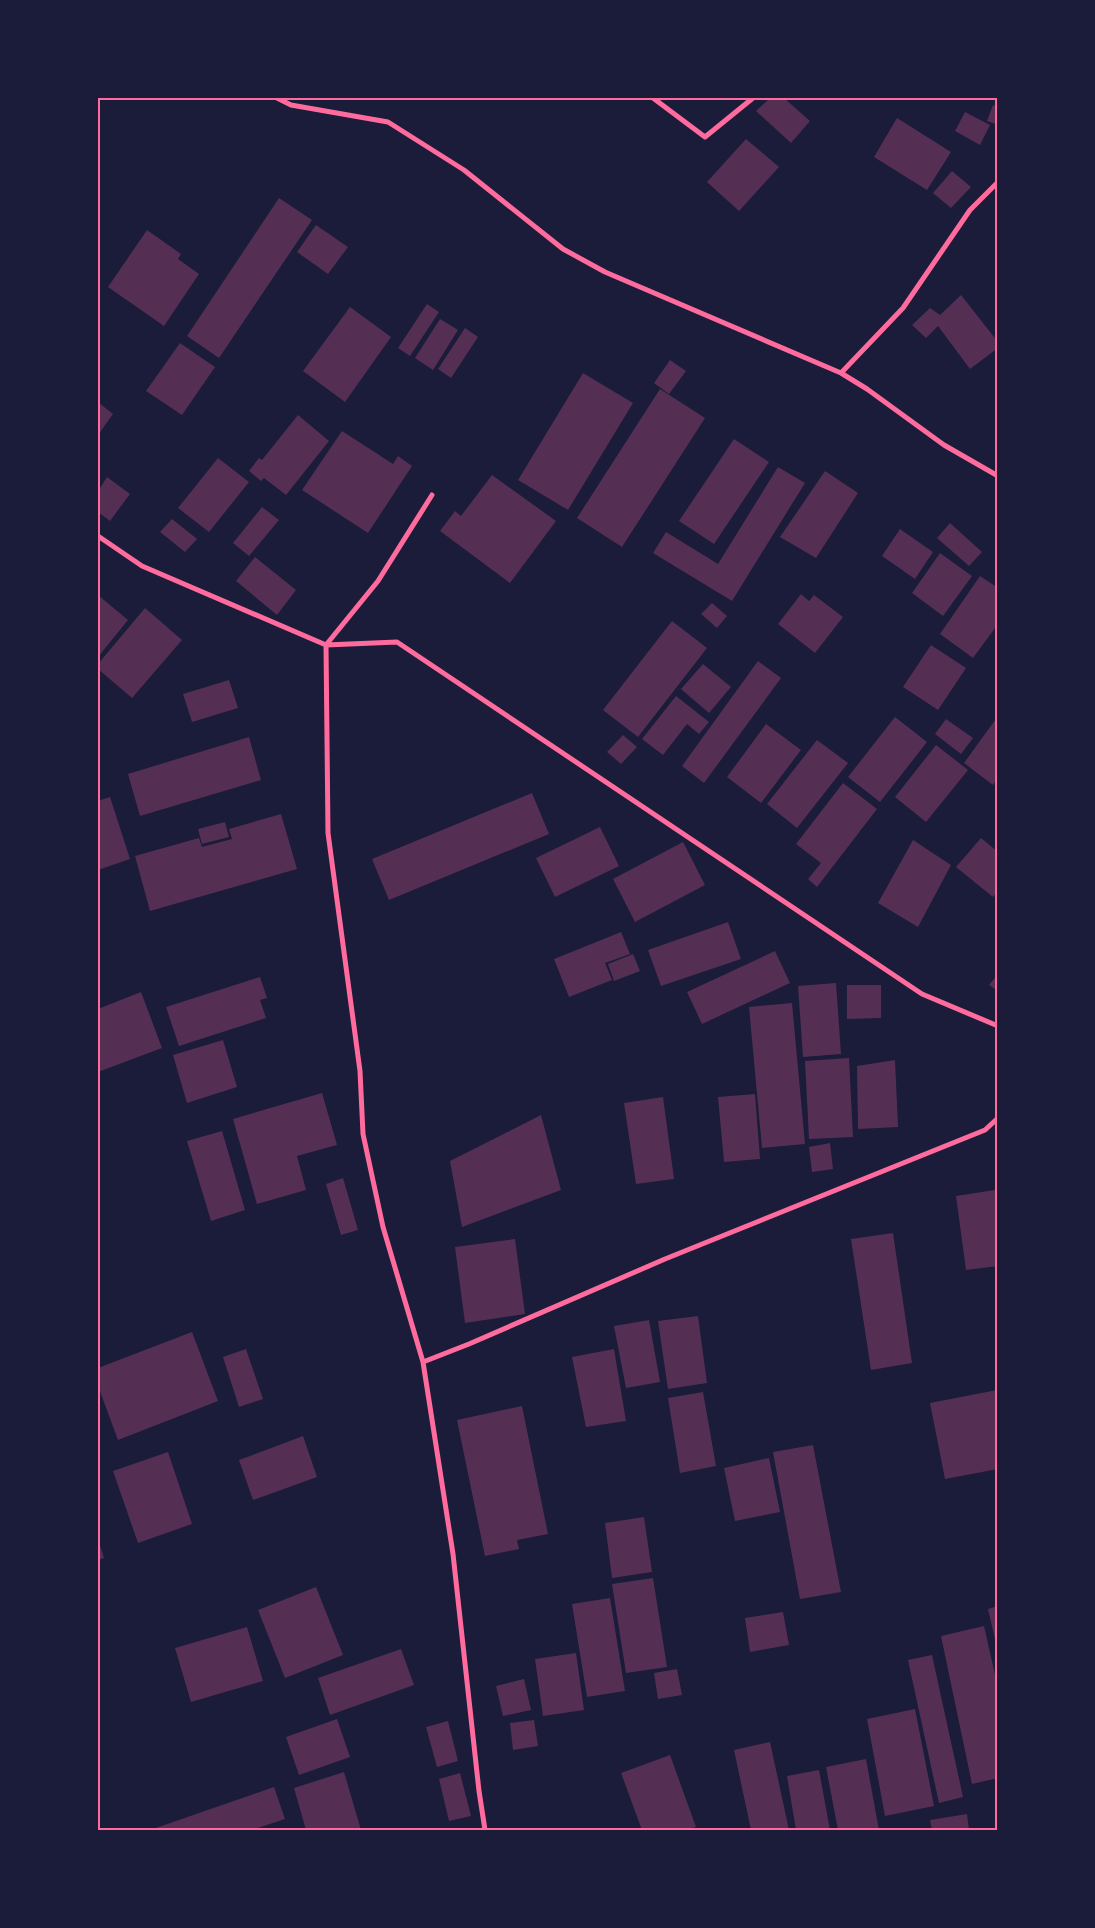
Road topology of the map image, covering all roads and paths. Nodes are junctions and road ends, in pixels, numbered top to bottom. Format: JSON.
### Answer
{"nodes":[{"id":1,"x":277,"y":98,"type":"edge"},
{"id":2,"x":653,"y":98,"type":"edge"},
{"id":3,"x":753,"y":98,"type":"edge"},
{"id":4,"x":998,"y":182,"type":"edge"},
{"id":5,"x":841,"y":374,"type":"junction"},
{"id":6,"x":998,"y":476,"type":"edge"},
{"id":7,"x":432,"y":495,"type":"dead end"},
{"id":8,"x":98,"y":536,"type":"edge"},
{"id":9,"x":326,"y":645,"type":"junction"},
{"id":10,"x":998,"y":1026,"type":"edge"},
{"id":11,"x":998,"y":1118,"type":"edge"},
{"id":12,"x":423,"y":1362,"type":"junction"},
{"id":13,"x":485,"y":1830,"type":"edge"}],
"edges":[{"from":1,"to":5,"type":"street"},
{"from":2,"to":3,"type":"street"},
{"from":4,"to":5,"type":"street"},
{"from":5,"to":6,"type":"street"},
{"from":7,"to":9,"type":"street"},
{"from":8,"to":9,"type":"street"},
{"from":9,"to":10,"type":"street"},
{"from":9,"to":12,"type":"street"},
{"from":11,"to":12,"type":"street"},
{"from":12,"to":13,"type":"street"}]}
